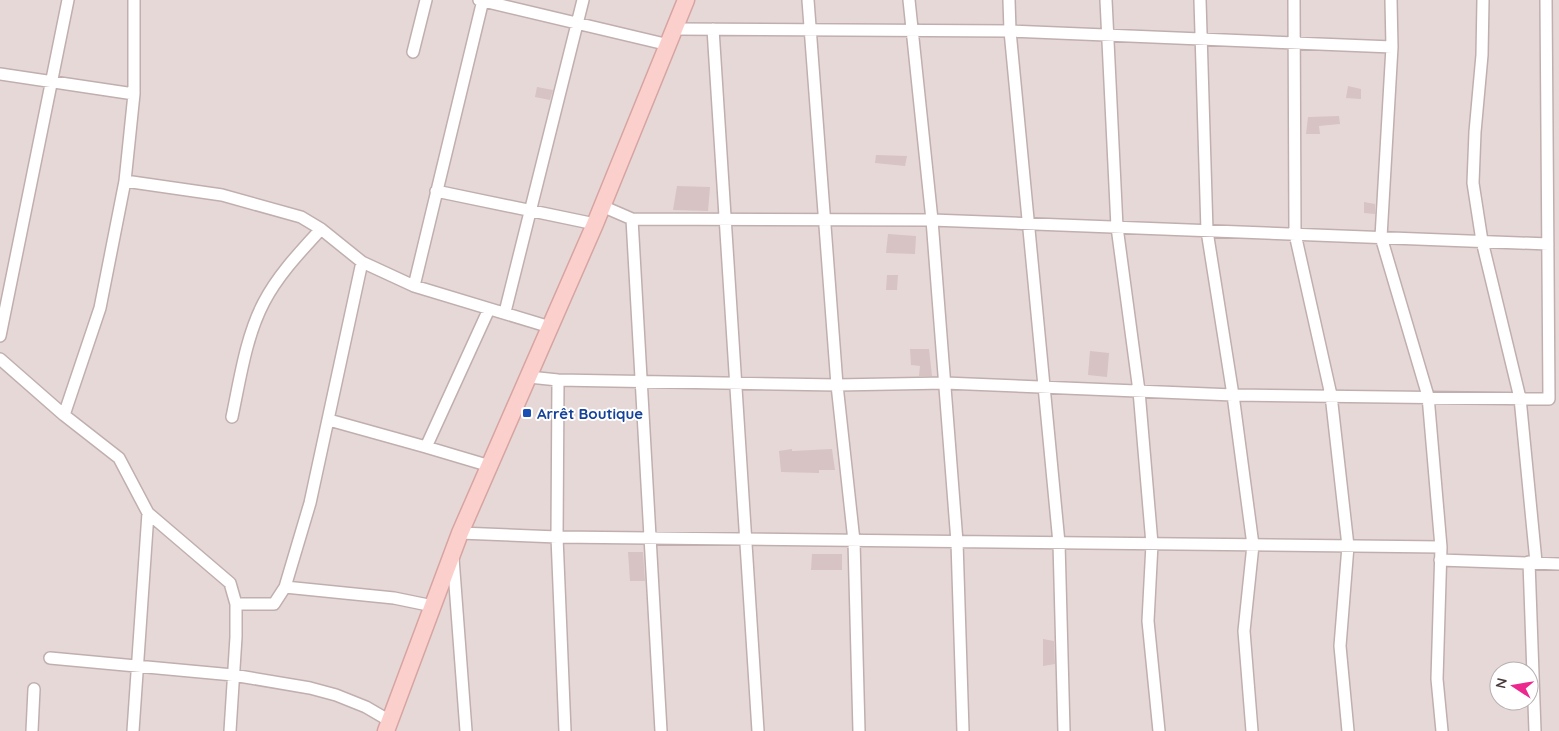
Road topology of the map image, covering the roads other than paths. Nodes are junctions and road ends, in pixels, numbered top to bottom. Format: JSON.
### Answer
{"nodes":[{"id":1,"x":68,"y":0,"type":"edge"},
{"id":2,"x":134,"y":0,"type":"edge"},
{"id":3,"x":426,"y":0,"type":"edge"},
{"id":4,"x":482,"y":0,"type":"edge"},
{"id":5,"x":583,"y":0,"type":"edge"},
{"id":6,"x":686,"y":0,"type":"edge"},
{"id":7,"x":808,"y":0,"type":"edge"},
{"id":8,"x":909,"y":0,"type":"edge"},
{"id":9,"x":1009,"y":0,"type":"edge"},
{"id":10,"x":1106,"y":0,"type":"edge"},
{"id":11,"x":1200,"y":0,"type":"edge"},
{"id":12,"x":1294,"y":0,"type":"edge"},
{"id":13,"x":1391,"y":0,"type":"edge"},
{"id":14,"x":1483,"y":0,"type":"edge"},
{"id":15,"x":1546,"y":0,"type":"edge"},
{"id":16,"x":577,"y":23,"type":"junction"},
{"id":17,"x":810,"y":28,"type":"junction"},
{"id":18,"x":675,"y":29,"type":"junction"},
{"id":19,"x":713,"y":29,"type":"junction"},
{"id":20,"x":910,"y":30,"type":"junction"},
{"id":21,"x":1010,"y":31,"type":"junction"},
{"id":22,"x":1106,"y":35,"type":"junction"},
{"id":23,"x":1200,"y":39,"type":"junction"},
{"id":24,"x":1294,"y":43,"type":"junction"},
{"id":25,"x":669,"y":45,"type":"junction"},
{"id":26,"x":1392,"y":46,"type":"junction"},
{"id":27,"x":413,"y":52,"type":"dead end"},
{"id":28,"x":0,"y":74,"type":"edge"},
{"id":29,"x":51,"y":81,"type":"junction"},
{"id":30,"x":134,"y":94,"type":"junction"},
{"id":31,"x":125,"y":180,"type":"junction"},
{"id":32,"x":436,"y":191,"type":"junction"},
{"id":33,"x":602,"y":206,"type":"junction"},
{"id":34,"x":530,"y":211,"type":"junction"},
{"id":35,"x":632,"y":219,"type":"junction"},
{"id":36,"x":725,"y":219,"type":"junction"},
{"id":37,"x":825,"y":219,"type":"junction"},
{"id":38,"x":932,"y":220,"type":"junction"},
{"id":39,"x":595,"y":224,"type":"junction"},
{"id":40,"x":1028,"y":224,"type":"junction"},
{"id":41,"x":1117,"y":227,"type":"junction"},
{"id":42,"x":320,"y":229,"type":"junction"},
{"id":43,"x":1207,"y":231,"type":"junction"},
{"id":44,"x":1294,"y":234,"type":"junction"},
{"id":45,"x":1381,"y":237,"type":"junction"},
{"id":46,"x":1482,"y":241,"type":"junction"},
{"id":47,"x":1548,"y":244,"type":"junction"},
{"id":48,"x":362,"y":262,"type":"junction"},
{"id":49,"x":414,"y":286,"type":"junction"},
{"id":50,"x":489,"y":309,"type":"junction"},
{"id":51,"x":505,"y":312,"type":"junction"},
{"id":52,"x":550,"y":328,"type":"junction"},
{"id":53,"x":0,"y":336,"type":"edge"},
{"id":54,"x":0,"y":359,"type":"edge"},
{"id":55,"x":529,"y":377,"type":"junction"},
{"id":56,"x":558,"y":380,"type":"junction"},
{"id":57,"x":642,"y":382,"type":"junction"},
{"id":58,"x":736,"y":383,"type":"junction"},
{"id":59,"x":945,"y":383,"type":"junction"},
{"id":60,"x":837,"y":385,"type":"junction"},
{"id":61,"x":1045,"y":387,"type":"junction"},
{"id":62,"x":1139,"y":391,"type":"junction"},
{"id":63,"x":1233,"y":395,"type":"junction"},
{"id":64,"x":1331,"y":395,"type":"junction"},
{"id":65,"x":1428,"y":396,"type":"junction"},
{"id":66,"x":1520,"y":398,"type":"junction"},
{"id":67,"x":64,"y":415,"type":"junction"},
{"id":68,"x":232,"y":417,"type":"dead end"},
{"id":69,"x":329,"y":420,"type":"junction"},
{"id":70,"x":426,"y":446,"type":"junction"},
{"id":71,"x":490,"y":466,"type":"junction"},
{"id":72,"x":148,"y":513,"type":"junction"},
{"id":73,"x":460,"y":533,"type":"junction"},
{"id":74,"x":557,"y":538,"type":"junction"},
{"id":75,"x":650,"y":538,"type":"junction"},
{"id":76,"x":746,"y":540,"type":"junction"},
{"id":77,"x":854,"y":541,"type":"junction"},
{"id":78,"x":957,"y":542,"type":"junction"},
{"id":79,"x":1059,"y":543,"type":"junction"},
{"id":80,"x":1152,"y":544,"type":"junction"},
{"id":81,"x":1253,"y":545,"type":"junction"},
{"id":82,"x":1348,"y":546,"type":"junction"},
{"id":83,"x":1441,"y":547,"type":"junction"},
{"id":84,"x":452,"y":554,"type":"junction"},
{"id":85,"x":1440,"y":560,"type":"junction"},
{"id":86,"x":1532,"y":562,"type":"junction"},
{"id":87,"x":1559,"y":564,"type":"edge"},
{"id":88,"x":285,"y":586,"type":"junction"},
{"id":89,"x":236,"y":604,"type":"junction"},
{"id":90,"x":433,"y":606,"type":"junction"},
{"id":91,"x":50,"y":658,"type":"dead end"},
{"id":92,"x":137,"y":665,"type":"junction"},
{"id":93,"x":233,"y":675,"type":"junction"},
{"id":94,"x":34,"y":689,"type":"dead end"},
{"id":95,"x":388,"y":726,"type":"edge"},
{"id":96,"x":32,"y":731,"type":"edge"},
{"id":97,"x":133,"y":731,"type":"edge"},
{"id":98,"x":230,"y":731,"type":"edge"},
{"id":99,"x":466,"y":731,"type":"edge"},
{"id":100,"x":565,"y":731,"type":"edge"},
{"id":101,"x":661,"y":731,"type":"edge"},
{"id":102,"x":758,"y":731,"type":"edge"},
{"id":103,"x":859,"y":731,"type":"edge"},
{"id":104,"x":964,"y":731,"type":"edge"},
{"id":105,"x":1064,"y":731,"type":"edge"},
{"id":106,"x":1159,"y":731,"type":"edge"},
{"id":107,"x":1252,"y":731,"type":"edge"},
{"id":108,"x":1348,"y":731,"type":"edge"},
{"id":109,"x":1442,"y":731,"type":"edge"},
{"id":110,"x":1535,"y":731,"type":"edge"}],
"edges":[{"from":1,"to":29,"type":"street"},
{"from":2,"to":30,"type":"street"},
{"from":3,"to":27,"type":"street"},
{"from":4,"to":16,"type":"street"},
{"from":4,"to":32,"type":"street"},
{"from":5,"to":16,"type":"street"},
{"from":6,"to":18,"type":"main road"},
{"from":7,"to":17,"type":"street"},
{"from":8,"to":20,"type":"street"},
{"from":9,"to":21,"type":"street"},
{"from":10,"to":22,"type":"street"},
{"from":11,"to":23,"type":"street"},
{"from":12,"to":24,"type":"street"},
{"from":13,"to":26,"type":"street"},
{"from":14,"to":46,"type":"street"},
{"from":15,"to":47,"type":"street"},
{"from":16,"to":25,"type":"street"},
{"from":16,"to":34,"type":"street"},
{"from":17,"to":19,"type":"street"},
{"from":17,"to":20,"type":"street"},
{"from":17,"to":37,"type":"street"},
{"from":18,"to":19,"type":"street"},
{"from":18,"to":25,"type":"main road"},
{"from":19,"to":36,"type":"street"},
{"from":20,"to":21,"type":"street"},
{"from":20,"to":38,"type":"street"},
{"from":21,"to":22,"type":"street"},
{"from":21,"to":40,"type":"street"},
{"from":22,"to":23,"type":"street"},
{"from":22,"to":41,"type":"street"},
{"from":23,"to":24,"type":"street"},
{"from":23,"to":43,"type":"street"},
{"from":24,"to":26,"type":"street"},
{"from":24,"to":44,"type":"street"},
{"from":25,"to":33,"type":"main road"},
{"from":26,"to":45,"type":"street"},
{"from":28,"to":29,"type":"street"},
{"from":29,"to":30,"type":"street"},
{"from":29,"to":53,"type":"street"},
{"from":30,"to":31,"type":"street"},
{"from":31,"to":42,"type":"street"},
{"from":31,"to":67,"type":"street"},
{"from":32,"to":34,"type":"street"},
{"from":32,"to":49,"type":"street"},
{"from":33,"to":35,"type":"street"},
{"from":33,"to":39,"type":"main road"},
{"from":34,"to":39,"type":"street"},
{"from":34,"to":51,"type":"street"},
{"from":35,"to":36,"type":"street"},
{"from":35,"to":57,"type":"street"},
{"from":36,"to":37,"type":"street"},
{"from":36,"to":58,"type":"street"},
{"from":37,"to":38,"type":"street"},
{"from":37,"to":60,"type":"street"},
{"from":38,"to":40,"type":"street"},
{"from":38,"to":59,"type":"street"},
{"from":39,"to":52,"type":"main road"},
{"from":40,"to":41,"type":"street"},
{"from":40,"to":61,"type":"street"},
{"from":41,"to":43,"type":"street"},
{"from":41,"to":62,"type":"street"},
{"from":42,"to":48,"type":"street"},
{"from":42,"to":68,"type":"street"},
{"from":43,"to":44,"type":"street"},
{"from":43,"to":63,"type":"street"},
{"from":44,"to":45,"type":"street"},
{"from":44,"to":64,"type":"street"},
{"from":45,"to":46,"type":"street"},
{"from":45,"to":65,"type":"street"},
{"from":46,"to":47,"type":"street"},
{"from":46,"to":66,"type":"street"},
{"from":47,"to":66,"type":"street"},
{"from":48,"to":49,"type":"street"},
{"from":48,"to":69,"type":"street"},
{"from":49,"to":50,"type":"street"},
{"from":50,"to":51,"type":"street"},
{"from":50,"to":70,"type":"street"},
{"from":51,"to":52,"type":"street"},
{"from":52,"to":55,"type":"main road"},
{"from":54,"to":67,"type":"street"},
{"from":55,"to":56,"type":"street"},
{"from":55,"to":71,"type":"main road"},
{"from":56,"to":57,"type":"street"},
{"from":56,"to":74,"type":"street"},
{"from":57,"to":58,"type":"street"},
{"from":57,"to":75,"type":"street"},
{"from":58,"to":60,"type":"street"},
{"from":58,"to":76,"type":"street"},
{"from":59,"to":60,"type":"street"},
{"from":59,"to":61,"type":"street"},
{"from":59,"to":78,"type":"street"},
{"from":60,"to":77,"type":"street"},
{"from":61,"to":62,"type":"street"},
{"from":61,"to":79,"type":"street"},
{"from":62,"to":63,"type":"street"},
{"from":62,"to":80,"type":"street"},
{"from":63,"to":64,"type":"street"},
{"from":63,"to":81,"type":"street"},
{"from":64,"to":65,"type":"street"},
{"from":64,"to":82,"type":"street"},
{"from":65,"to":66,"type":"street"},
{"from":65,"to":83,"type":"street"},
{"from":66,"to":86,"type":"street"},
{"from":67,"to":72,"type":"street"},
{"from":69,"to":70,"type":"street"},
{"from":69,"to":88,"type":"street"},
{"from":70,"to":71,"type":"street"},
{"from":71,"to":73,"type":"main road"},
{"from":72,"to":89,"type":"street"},
{"from":72,"to":92,"type":"street"},
{"from":73,"to":74,"type":"street"},
{"from":73,"to":84,"type":"main road"},
{"from":74,"to":75,"type":"street"},
{"from":74,"to":100,"type":"street"},
{"from":75,"to":76,"type":"street"},
{"from":75,"to":101,"type":"street"},
{"from":76,"to":77,"type":"street"},
{"from":76,"to":102,"type":"street"},
{"from":77,"to":78,"type":"street"},
{"from":77,"to":103,"type":"street"},
{"from":78,"to":79,"type":"street"},
{"from":78,"to":104,"type":"street"},
{"from":79,"to":80,"type":"street"},
{"from":79,"to":105,"type":"street"},
{"from":80,"to":81,"type":"street"},
{"from":80,"to":106,"type":"street"},
{"from":81,"to":82,"type":"street"},
{"from":81,"to":107,"type":"street"},
{"from":82,"to":83,"type":"street"},
{"from":82,"to":108,"type":"street"},
{"from":83,"to":85,"type":"street"},
{"from":84,"to":90,"type":"main road"},
{"from":84,"to":99,"type":"street"},
{"from":85,"to":86,"type":"street"},
{"from":85,"to":109,"type":"street"},
{"from":86,"to":87,"type":"street"},
{"from":86,"to":110,"type":"street"},
{"from":88,"to":89,"type":"street"},
{"from":88,"to":90,"type":"street"},
{"from":89,"to":93,"type":"street"},
{"from":90,"to":95,"type":"main road"},
{"from":91,"to":92,"type":"street"},
{"from":92,"to":93,"type":"street"},
{"from":92,"to":97,"type":"street"},
{"from":93,"to":95,"type":"street"},
{"from":93,"to":98,"type":"street"},
{"from":94,"to":96,"type":"street"}]}
